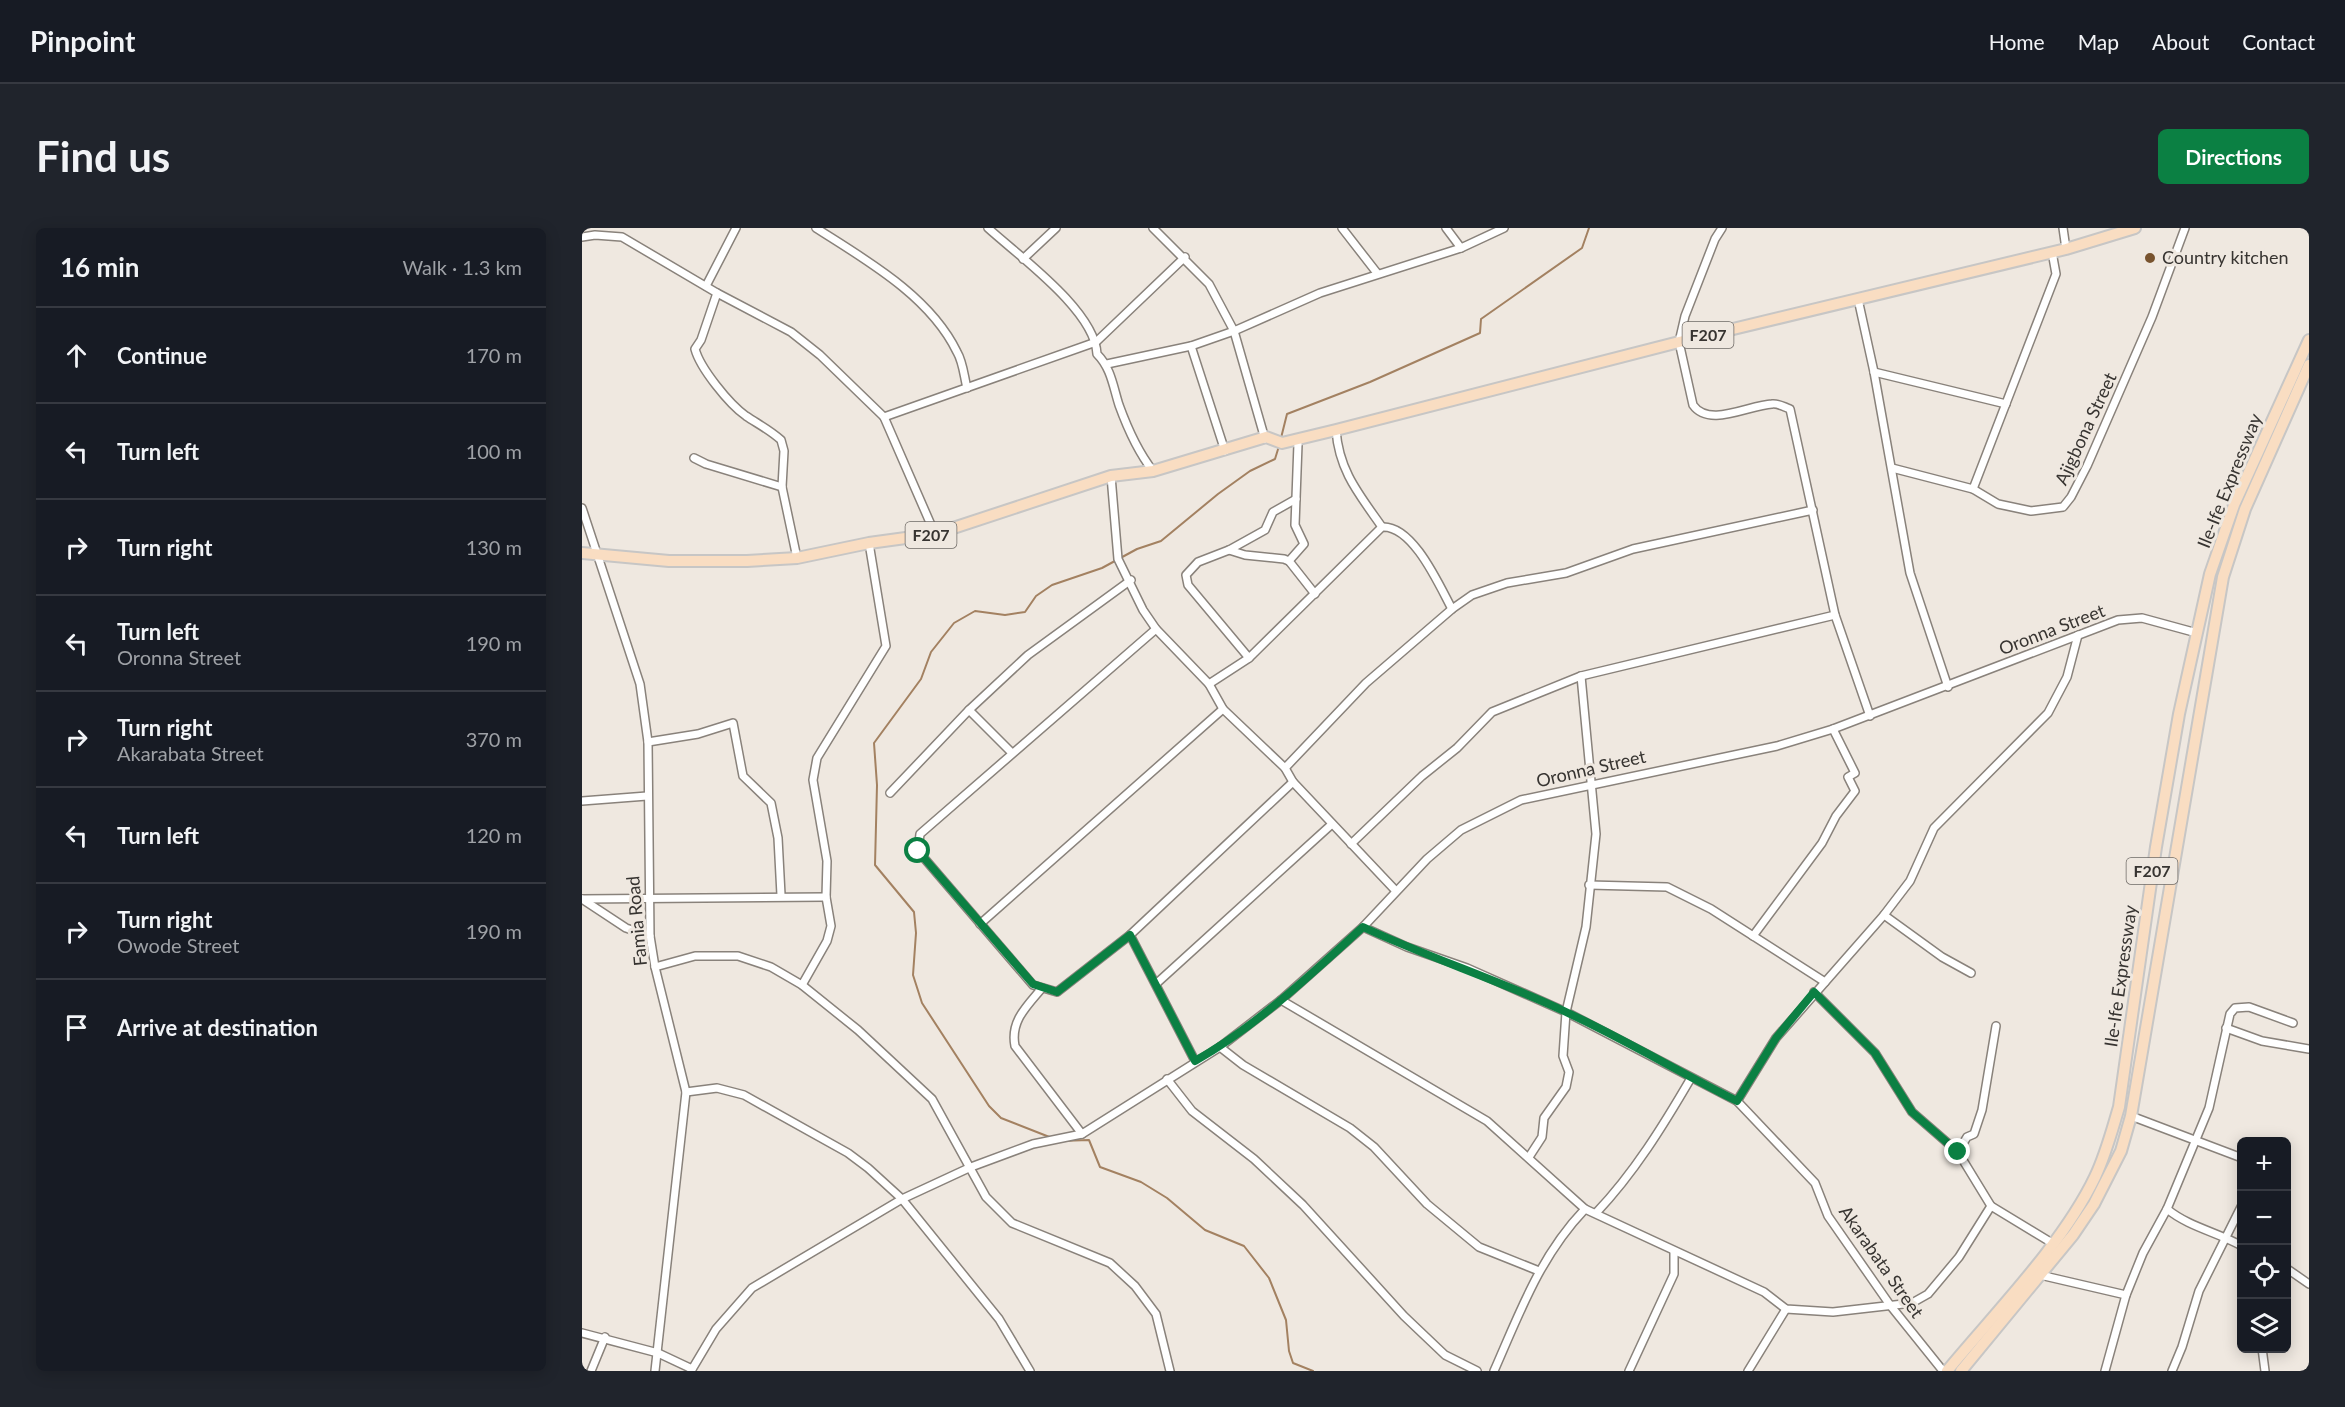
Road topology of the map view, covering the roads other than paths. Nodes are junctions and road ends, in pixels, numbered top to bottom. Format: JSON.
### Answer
{"nodes":[{"id":1,"x":736,"y":228,"type":"edge"},
{"id":2,"x":816,"y":228,"type":"edge"},
{"id":3,"x":988,"y":228,"type":"edge"},
{"id":4,"x":1056,"y":228,"type":"edge"},
{"id":5,"x":1153,"y":228,"type":"edge"},
{"id":6,"x":1342,"y":228,"type":"edge"},
{"id":7,"x":1446,"y":228,"type":"edge"},
{"id":8,"x":1504,"y":228,"type":"edge"},
{"id":9,"x":1722,"y":228,"type":"edge"},
{"id":10,"x":2063,"y":228,"type":"edge"},
{"id":11,"x":2135,"y":228,"type":"edge"},
{"id":12,"x":2185,"y":228,"type":"edge"},
{"id":13,"x":582,"y":237,"type":"edge"},
{"id":14,"x":1461,"y":248,"type":"junction"},
{"id":15,"x":2066,"y":249,"type":"junction"},
{"id":16,"x":2052,"y":252,"type":"junction"},
{"id":17,"x":1185,"y":257,"type":"junction"},
{"id":18,"x":1023,"y":260,"type":"junction"},
{"id":19,"x":1377,"y":273,"type":"junction"},
{"id":20,"x":706,"y":286,"type":"junction"},
{"id":21,"x":717,"y":293,"type":"junction"},
{"id":22,"x":1858,"y":299,"type":"junction"},
{"id":23,"x":1234,"y":331,"type":"junction"},
{"id":24,"x":2309,"y":340,"type":"edge"},
{"id":25,"x":1096,"y":342,"type":"junction"},
{"id":26,"x":1679,"y":342,"type":"junction"},
{"id":27,"x":1191,"y":346,"type":"junction"},
{"id":28,"x":1107,"y":364,"type":"junction"},
{"id":29,"x":2309,"y":365,"type":"edge"},
{"id":30,"x":1874,"y":372,"type":"junction"},
{"id":31,"x":967,"y":388,"type":"junction"},
{"id":32,"x":2006,"y":404,"type":"junction"},
{"id":33,"x":884,"y":417,"type":"junction"},
{"id":34,"x":1336,"y":430,"type":"junction"},
{"id":35,"x":1266,"y":438,"type":"junction"},
{"id":36,"x":1294,"y":440,"type":"junction"},
{"id":37,"x":1225,"y":451,"type":"junction"},
{"id":38,"x":694,"y":458,"type":"dead end"},
{"id":39,"x":1892,"y":468,"type":"junction"},
{"id":40,"x":1153,"y":471,"type":"junction"},
{"id":41,"x":1111,"y":476,"type":"junction"},
{"id":42,"x":782,"y":487,"type":"junction"},
{"id":43,"x":1973,"y":489,"type":"junction"},
{"id":44,"x":1296,"y":499,"type":"junction"},
{"id":45,"x":582,"y":508,"type":"edge"},
{"id":46,"x":1813,"y":510,"type":"junction"},
{"id":47,"x":1382,"y":526,"type":"junction"},
{"id":48,"x":935,"y":534,"type":"junction"},
{"id":49,"x":869,"y":543,"type":"junction"},
{"id":50,"x":1229,"y":550,"type":"junction"},
{"id":51,"x":582,"y":553,"type":"edge"},
{"id":52,"x":597,"y":556,"type":"junction"},
{"id":53,"x":798,"y":558,"type":"junction"},
{"id":54,"x":1288,"y":561,"type":"junction"},
{"id":55,"x":1131,"y":580,"type":"junction"},
{"id":56,"x":1315,"y":594,"type":"junction"},
{"id":57,"x":1452,"y":609,"type":"junction"},
{"id":58,"x":1835,"y":615,"type":"junction"},
{"id":59,"x":1156,"y":629,"type":"junction"},
{"id":60,"x":2197,"y":633,"type":"junction"},
{"id":61,"x":2078,"y":635,"type":"junction"},
{"id":62,"x":1249,"y":658,"type":"junction"},
{"id":63,"x":1581,"y":676,"type":"junction"},
{"id":64,"x":1209,"y":684,"type":"junction"},
{"id":65,"x":1948,"y":687,"type":"junction"},
{"id":66,"x":1223,"y":709,"type":"junction"},
{"id":67,"x":969,"y":710,"type":"junction"},
{"id":68,"x":1870,"y":716,"type":"junction"},
{"id":69,"x":1833,"y":729,"type":"junction"},
{"id":70,"x":648,"y":742,"type":"junction"},
{"id":71,"x":1011,"y":752,"type":"junction"},
{"id":72,"x":1285,"y":768,"type":"junction"},
{"id":73,"x":1293,"y":782,"type":"junction"},
{"id":74,"x":1592,"y":784,"type":"junction"},
{"id":75,"x":890,"y":793,"type":"dead end"},
{"id":76,"x":647,"y":796,"type":"junction"},
{"id":77,"x":582,"y":801,"type":"edge"},
{"id":78,"x":1332,"y":824,"type":"junction"},
{"id":79,"x":1351,"y":844,"type":"junction"},
{"id":80,"x":1589,"y":885,"type":"junction"},
{"id":81,"x":1396,"y":891,"type":"junction"},
{"id":82,"x":781,"y":895,"type":"junction"},
{"id":83,"x":826,"y":897,"type":"junction"},
{"id":84,"x":582,"y":899,"type":"edge"},
{"id":85,"x":648,"y":899,"type":"junction"},
{"id":86,"x":1884,"y":915,"type":"junction"},
{"id":87,"x":980,"y":924,"type":"junction"},
{"id":88,"x":1363,"y":927,"type":"junction"},
{"id":89,"x":1130,"y":935,"type":"junction"},
{"id":90,"x":650,"y":936,"type":"junction"},
{"id":91,"x":1753,"y":936,"type":"junction"},
{"id":92,"x":655,"y":968,"type":"junction"},
{"id":93,"x":1971,"y":973,"type":"dead end"},
{"id":94,"x":1825,"y":982,"type":"junction"},
{"id":95,"x":1157,"y":983,"type":"junction"},
{"id":96,"x":802,"y":985,"type":"junction"},
{"id":97,"x":1042,"y":988,"type":"junction"},
{"id":98,"x":1814,"y":992,"type":"junction"},
{"id":99,"x":1281,"y":1000,"type":"junction"},
{"id":100,"x":1566,"y":1012,"type":"junction"},
{"id":101,"x":2293,"y":1023,"type":"dead end"},
{"id":102,"x":1996,"y":1026,"type":"dead end"},
{"id":103,"x":2226,"y":1028,"type":"junction"},
{"id":104,"x":1220,"y":1047,"type":"junction"},
{"id":105,"x":2309,"y":1049,"type":"edge"},
{"id":106,"x":1195,"y":1061,"type":"junction"},
{"id":107,"x":1691,"y":1078,"type":"junction"},
{"id":108,"x":1167,"y":1079,"type":"junction"},
{"id":109,"x":686,"y":1092,"type":"junction"},
{"id":110,"x":1737,"y":1101,"type":"junction"},
{"id":111,"x":2131,"y":1116,"type":"junction"},
{"id":112,"x":1081,"y":1134,"type":"junction"},
{"id":113,"x":2196,"y":1141,"type":"junction"},
{"id":114,"x":1958,"y":1152,"type":"junction"},
{"id":115,"x":2237,"y":1156,"type":"edge"},
{"id":116,"x":1529,"y":1157,"type":"junction"},
{"id":117,"x":971,"y":1167,"type":"junction"},
{"id":118,"x":902,"y":1199,"type":"junction"},
{"id":119,"x":1991,"y":1206,"type":"junction"},
{"id":120,"x":1585,"y":1209,"type":"junction"},
{"id":121,"x":2167,"y":1209,"type":"junction"},
{"id":122,"x":1596,"y":1213,"type":"junction"},
{"id":123,"x":2237,"y":1214,"type":"edge"},
{"id":124,"x":2226,"y":1237,"type":"junction"},
{"id":125,"x":2052,"y":1244,"type":"junction"},
{"id":126,"x":2239,"y":1245,"type":"edge"},
{"id":127,"x":1674,"y":1252,"type":"junction"},
{"id":128,"x":1539,"y":1271,"type":"junction"},
{"id":129,"x":2291,"y":1271,"type":"edge"},
{"id":130,"x":2040,"y":1275,"type":"junction"},
{"id":131,"x":2309,"y":1284,"type":"edge"},
{"id":132,"x":2126,"y":1294,"type":"junction"},
{"id":133,"x":1890,"y":1305,"type":"junction"},
{"id":134,"x":1786,"y":1309,"type":"junction"},
{"id":135,"x":582,"y":1333,"type":"edge"},
{"id":136,"x":605,"y":1337,"type":"junction"},
{"id":137,"x":658,"y":1353,"type":"junction"},
{"id":138,"x":2263,"y":1353,"type":"edge"},
{"id":139,"x":692,"y":1370,"type":"edge"},
{"id":140,"x":591,"y":1371,"type":"edge"},
{"id":141,"x":656,"y":1371,"type":"edge"},
{"id":142,"x":1030,"y":1371,"type":"edge"},
{"id":143,"x":1170,"y":1371,"type":"edge"},
{"id":144,"x":1477,"y":1371,"type":"edge"},
{"id":145,"x":1494,"y":1371,"type":"edge"},
{"id":146,"x":1629,"y":1371,"type":"edge"},
{"id":147,"x":1748,"y":1371,"type":"edge"},
{"id":148,"x":1945,"y":1371,"type":"edge"},
{"id":149,"x":1961,"y":1371,"type":"edge"},
{"id":150,"x":2105,"y":1371,"type":"edge"},
{"id":151,"x":2172,"y":1371,"type":"edge"},
{"id":152,"x":2265,"y":1371,"type":"edge"}],
"edges":[{"from":1,"to":20,"type":"street"},
{"from":2,"to":31,"type":"street"},
{"from":3,"to":18,"type":"street"},
{"from":4,"to":18,"type":"street"},
{"from":5,"to":17,"type":"street"},
{"from":6,"to":19,"type":"street"},
{"from":7,"to":14,"type":"street"},
{"from":8,"to":14,"type":"street"},
{"from":9,"to":26,"type":"street"},
{"from":10,"to":15,"type":"street"},
{"from":11,"to":15,"type":"main road","number":"F207"},
{"from":12,"to":43,"type":"street","name":"Ajigbona Street"},
{"from":13,"to":20,"type":"street"},
{"from":14,"to":19,"type":"street"},
{"from":15,"to":16,"type":"main road","number":"F207"},
{"from":16,"to":22,"type":"main road","number":"F207"},
{"from":16,"to":32,"type":"street"},
{"from":17,"to":23,"type":"street"},
{"from":17,"to":25,"type":"street"},
{"from":18,"to":25,"type":"street"},
{"from":19,"to":23,"type":"street"},
{"from":20,"to":21,"type":"street"},
{"from":21,"to":33,"type":"street"},
{"from":21,"to":42,"type":"street"},
{"from":22,"to":26,"type":"main road","number":"F207"},
{"from":22,"to":30,"type":"street"},
{"from":23,"to":27,"type":"street"},
{"from":23,"to":35,"type":"street"},
{"from":24,"to":60,"type":"main road","name":"Ile-Ife Expressway","number":"F207"},
{"from":25,"to":28,"type":"street"},
{"from":25,"to":31,"type":"street"},
{"from":26,"to":34,"type":"main road","number":"F207"},
{"from":26,"to":46,"type":"street"},
{"from":27,"to":28,"type":"street"},
{"from":27,"to":37,"type":"street"},
{"from":28,"to":40,"type":"street"},
{"from":29,"to":111,"type":"main road","name":"Ile-Ife Expressway","number":"F207"},
{"from":30,"to":32,"type":"street"},
{"from":30,"to":39,"type":"street"},
{"from":31,"to":33,"type":"street"},
{"from":32,"to":43,"type":"street"},
{"from":33,"to":48,"type":"street"},
{"from":34,"to":36,"type":"main road","number":"F207"},
{"from":34,"to":47,"type":"street"},
{"from":35,"to":36,"type":"main road","number":"F207"},
{"from":35,"to":37,"type":"main road","number":"F207"},
{"from":36,"to":44,"type":"street"},
{"from":37,"to":40,"type":"main road","number":"F207"},
{"from":38,"to":42,"type":"street"},
{"from":39,"to":43,"type":"street","name":"Ajigbona Street"},
{"from":39,"to":65,"type":"street"},
{"from":40,"to":41,"type":"main road","number":"F207"},
{"from":41,"to":48,"type":"main road","number":"F207"},
{"from":41,"to":55,"type":"street"},
{"from":42,"to":53,"type":"street"},
{"from":44,"to":50,"type":"street"},
{"from":44,"to":54,"type":"street"},
{"from":45,"to":52,"type":"street","name":"Famia Road"},
{"from":46,"to":57,"type":"street"},
{"from":46,"to":58,"type":"street"},
{"from":47,"to":56,"type":"street"},
{"from":47,"to":57,"type":"street"},
{"from":48,"to":49,"type":"main road","number":"F207"},
{"from":49,"to":53,"type":"main road","number":"F207"},
{"from":49,"to":83,"type":"street"},
{"from":50,"to":54,"type":"street"},
{"from":50,"to":62,"type":"street"},
{"from":51,"to":52,"type":"main road","number":"F207"},
{"from":52,"to":53,"type":"main road","number":"F207"},
{"from":52,"to":70,"type":"street","name":"Famia Road"},
{"from":54,"to":56,"type":"street"},
{"from":55,"to":59,"type":"street"},
{"from":55,"to":67,"type":"street"},
{"from":56,"to":62,"type":"street"},
{"from":57,"to":72,"type":"street"},
{"from":58,"to":63,"type":"street"},
{"from":58,"to":68,"type":"street"},
{"from":59,"to":64,"type":"street"},
{"from":59,"to":71,"type":"street"},
{"from":60,"to":61,"type":"street","name":"Oronna Street"},
{"from":60,"to":125,"type":"main road","name":"Ile-Ife Expressway","number":"F207"},
{"from":61,"to":65,"type":"street","name":"Oronna Street"},
{"from":61,"to":86,"type":"street"},
{"from":62,"to":64,"type":"street"},
{"from":63,"to":74,"type":"street"},
{"from":63,"to":79,"type":"street"},
{"from":64,"to":66,"type":"street"},
{"from":65,"to":68,"type":"street","name":"Oronna Street"},
{"from":66,"to":72,"type":"street"},
{"from":66,"to":87,"type":"street"},
{"from":67,"to":71,"type":"street"},
{"from":67,"to":75,"type":"street"},
{"from":68,"to":69,"type":"street","name":"Oronna Street"},
{"from":69,"to":74,"type":"street","name":"Oronna Street"},
{"from":69,"to":91,"type":"street"},
{"from":70,"to":76,"type":"street","name":"Famia Road"},
{"from":70,"to":82,"type":"street"},
{"from":71,"to":87,"type":"street"},
{"from":72,"to":73,"type":"street"},
{"from":73,"to":78,"type":"street"},
{"from":73,"to":89,"type":"street"},
{"from":74,"to":80,"type":"street"},
{"from":74,"to":81,"type":"street","name":"Oronna Street"},
{"from":76,"to":77,"type":"street"},
{"from":76,"to":85,"type":"street","name":"Famia Road"},
{"from":78,"to":79,"type":"street"},
{"from":78,"to":95,"type":"street"},
{"from":79,"to":81,"type":"street"},
{"from":80,"to":91,"type":"street"},
{"from":80,"to":100,"type":"street"},
{"from":81,"to":88,"type":"street","name":"Oronna Street"},
{"from":82,"to":83,"type":"street"},
{"from":82,"to":85,"type":"street"},
{"from":83,"to":96,"type":"street"},
{"from":84,"to":85,"type":"street"},
{"from":84,"to":90,"type":"street"},
{"from":85,"to":90,"type":"street","name":"Famia Road"},
{"from":86,"to":93,"type":"street"},
{"from":86,"to":94,"type":"street"},
{"from":87,"to":97,"type":"street"},
{"from":88,"to":99,"type":"street","name":"Oronna Street"},
{"from":88,"to":100,"type":"street","name":"Akarabata Street"},
{"from":89,"to":95,"type":"street"},
{"from":89,"to":97,"type":"street"},
{"from":90,"to":92,"type":"street","name":"Famia Road"},
{"from":91,"to":94,"type":"street"},
{"from":92,"to":96,"type":"street"},
{"from":92,"to":109,"type":"street","name":"Famia Road"},
{"from":94,"to":98,"type":"street"},
{"from":95,"to":106,"type":"street"},
{"from":96,"to":117,"type":"street"},
{"from":97,"to":112,"type":"street"},
{"from":98,"to":110,"type":"street"},
{"from":98,"to":114,"type":"street"},
{"from":99,"to":104,"type":"street","name":"Oronna Street"},
{"from":99,"to":116,"type":"street"},
{"from":100,"to":107,"type":"street","name":"Akarabata Street"},
{"from":100,"to":116,"type":"street"},
{"from":101,"to":103,"type":"street"},
{"from":102,"to":114,"type":"street"},
{"from":103,"to":105,"type":"street"},
{"from":103,"to":113,"type":"street"},
{"from":104,"to":106,"type":"street","name":"Oronna Street"},
{"from":104,"to":128,"type":"street"},
{"from":106,"to":108,"type":"street","name":"Oronna Street"},
{"from":107,"to":110,"type":"street","name":"Akarabata Street"},
{"from":107,"to":122,"type":"street"},
{"from":108,"to":112,"type":"street","name":"Oronna Street"},
{"from":108,"to":144,"type":"street"},
{"from":109,"to":118,"type":"street"},
{"from":109,"to":137,"type":"street","name":"Famia Road"},
{"from":110,"to":133,"type":"street","name":"Akarabata Street"},
{"from":111,"to":113,"type":"street"},
{"from":111,"to":130,"type":"main road","name":"Ile-Ife Expressway","number":"F207"},
{"from":112,"to":117,"type":"street"},
{"from":113,"to":115,"type":"street"},
{"from":113,"to":121,"type":"street"},
{"from":114,"to":119,"type":"street"},
{"from":116,"to":120,"type":"street"},
{"from":117,"to":118,"type":"street"},
{"from":117,"to":143,"type":"street"},
{"from":118,"to":139,"type":"street"},
{"from":118,"to":142,"type":"street"},
{"from":119,"to":125,"type":"street"},
{"from":119,"to":133,"type":"street"},
{"from":120,"to":122,"type":"street"},
{"from":120,"to":128,"type":"street"},
{"from":121,"to":124,"type":"street"},
{"from":121,"to":132,"type":"street"},
{"from":122,"to":127,"type":"street"},
{"from":123,"to":124,"type":"street"},
{"from":124,"to":126,"type":"street"},
{"from":124,"to":151,"type":"street"},
{"from":125,"to":148,"type":"main road","name":"Ile-Ife Expressway","number":"F207"},
{"from":127,"to":134,"type":"street"},
{"from":127,"to":146,"type":"street"},
{"from":128,"to":145,"type":"street"},
{"from":129,"to":131,"type":"street"},
{"from":130,"to":132,"type":"street"},
{"from":130,"to":149,"type":"main road","name":"Ile-Ife Expressway","number":"F207"},
{"from":132,"to":150,"type":"street"},
{"from":133,"to":134,"type":"street"},
{"from":133,"to":148,"type":"street","name":"Akarabata Street"},
{"from":134,"to":147,"type":"street"},
{"from":135,"to":136,"type":"street"},
{"from":136,"to":137,"type":"street"},
{"from":136,"to":140,"type":"street"},
{"from":137,"to":139,"type":"street"},
{"from":137,"to":141,"type":"street","name":"Famia Road"},
{"from":138,"to":152,"type":"street"}]}
